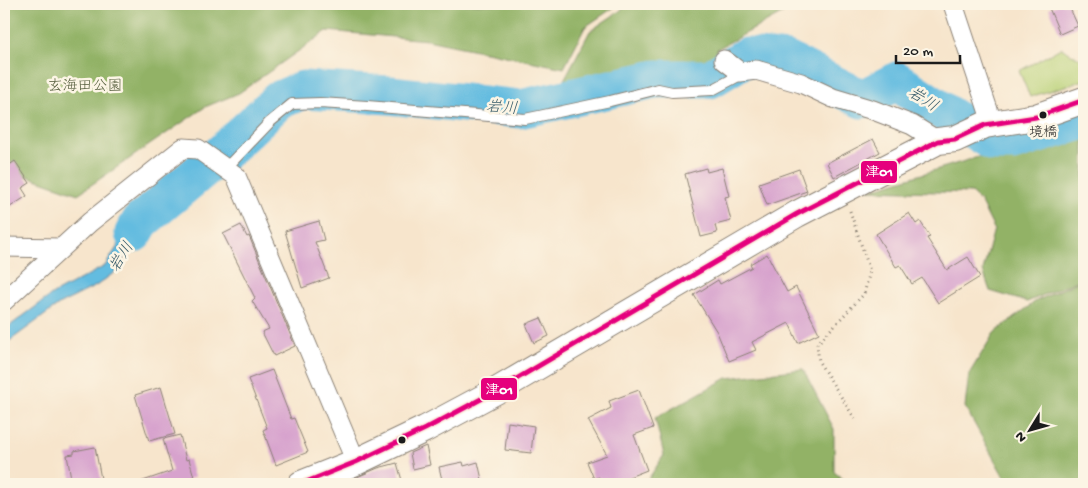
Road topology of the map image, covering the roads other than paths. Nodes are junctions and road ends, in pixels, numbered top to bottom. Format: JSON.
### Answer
{"nodes":[{"id":1,"x":953,"y":4,"type":"edge"},
{"id":2,"x":724,"y":60,"type":"dead end"},
{"id":3,"x":742,"y":72,"type":"junction"},
{"id":4,"x":1084,"y":100,"type":"edge"},
{"id":5,"x":989,"y":125,"type":"junction"},
{"id":6,"x":946,"y":140,"type":"junction"},
{"id":7,"x":226,"y":168,"type":"junction"},
{"id":8,"x":4,"y":247,"type":"edge"},
{"id":9,"x":60,"y":248,"type":"junction"},
{"id":10,"x":4,"y":301,"type":"edge"},
{"id":11,"x":356,"y":462,"type":"junction"},
{"id":12,"x":301,"y":484,"type":"edge"}],
"edges":[{"from":1,"to":5,"type":"street"},
{"from":2,"to":3,"type":"street"},
{"from":3,"to":6,"type":"street"},
{"from":3,"to":7,"type":"lane"},
{"from":4,"to":5,"type":"street"},
{"from":5,"to":6,"type":"street"},
{"from":6,"to":11,"type":"street"},
{"from":7,"to":9,"type":"street"},
{"from":7,"to":11,"type":"street"},
{"from":8,"to":9,"type":"street"},
{"from":9,"to":10,"type":"street"},
{"from":11,"to":12,"type":"street"}]}
